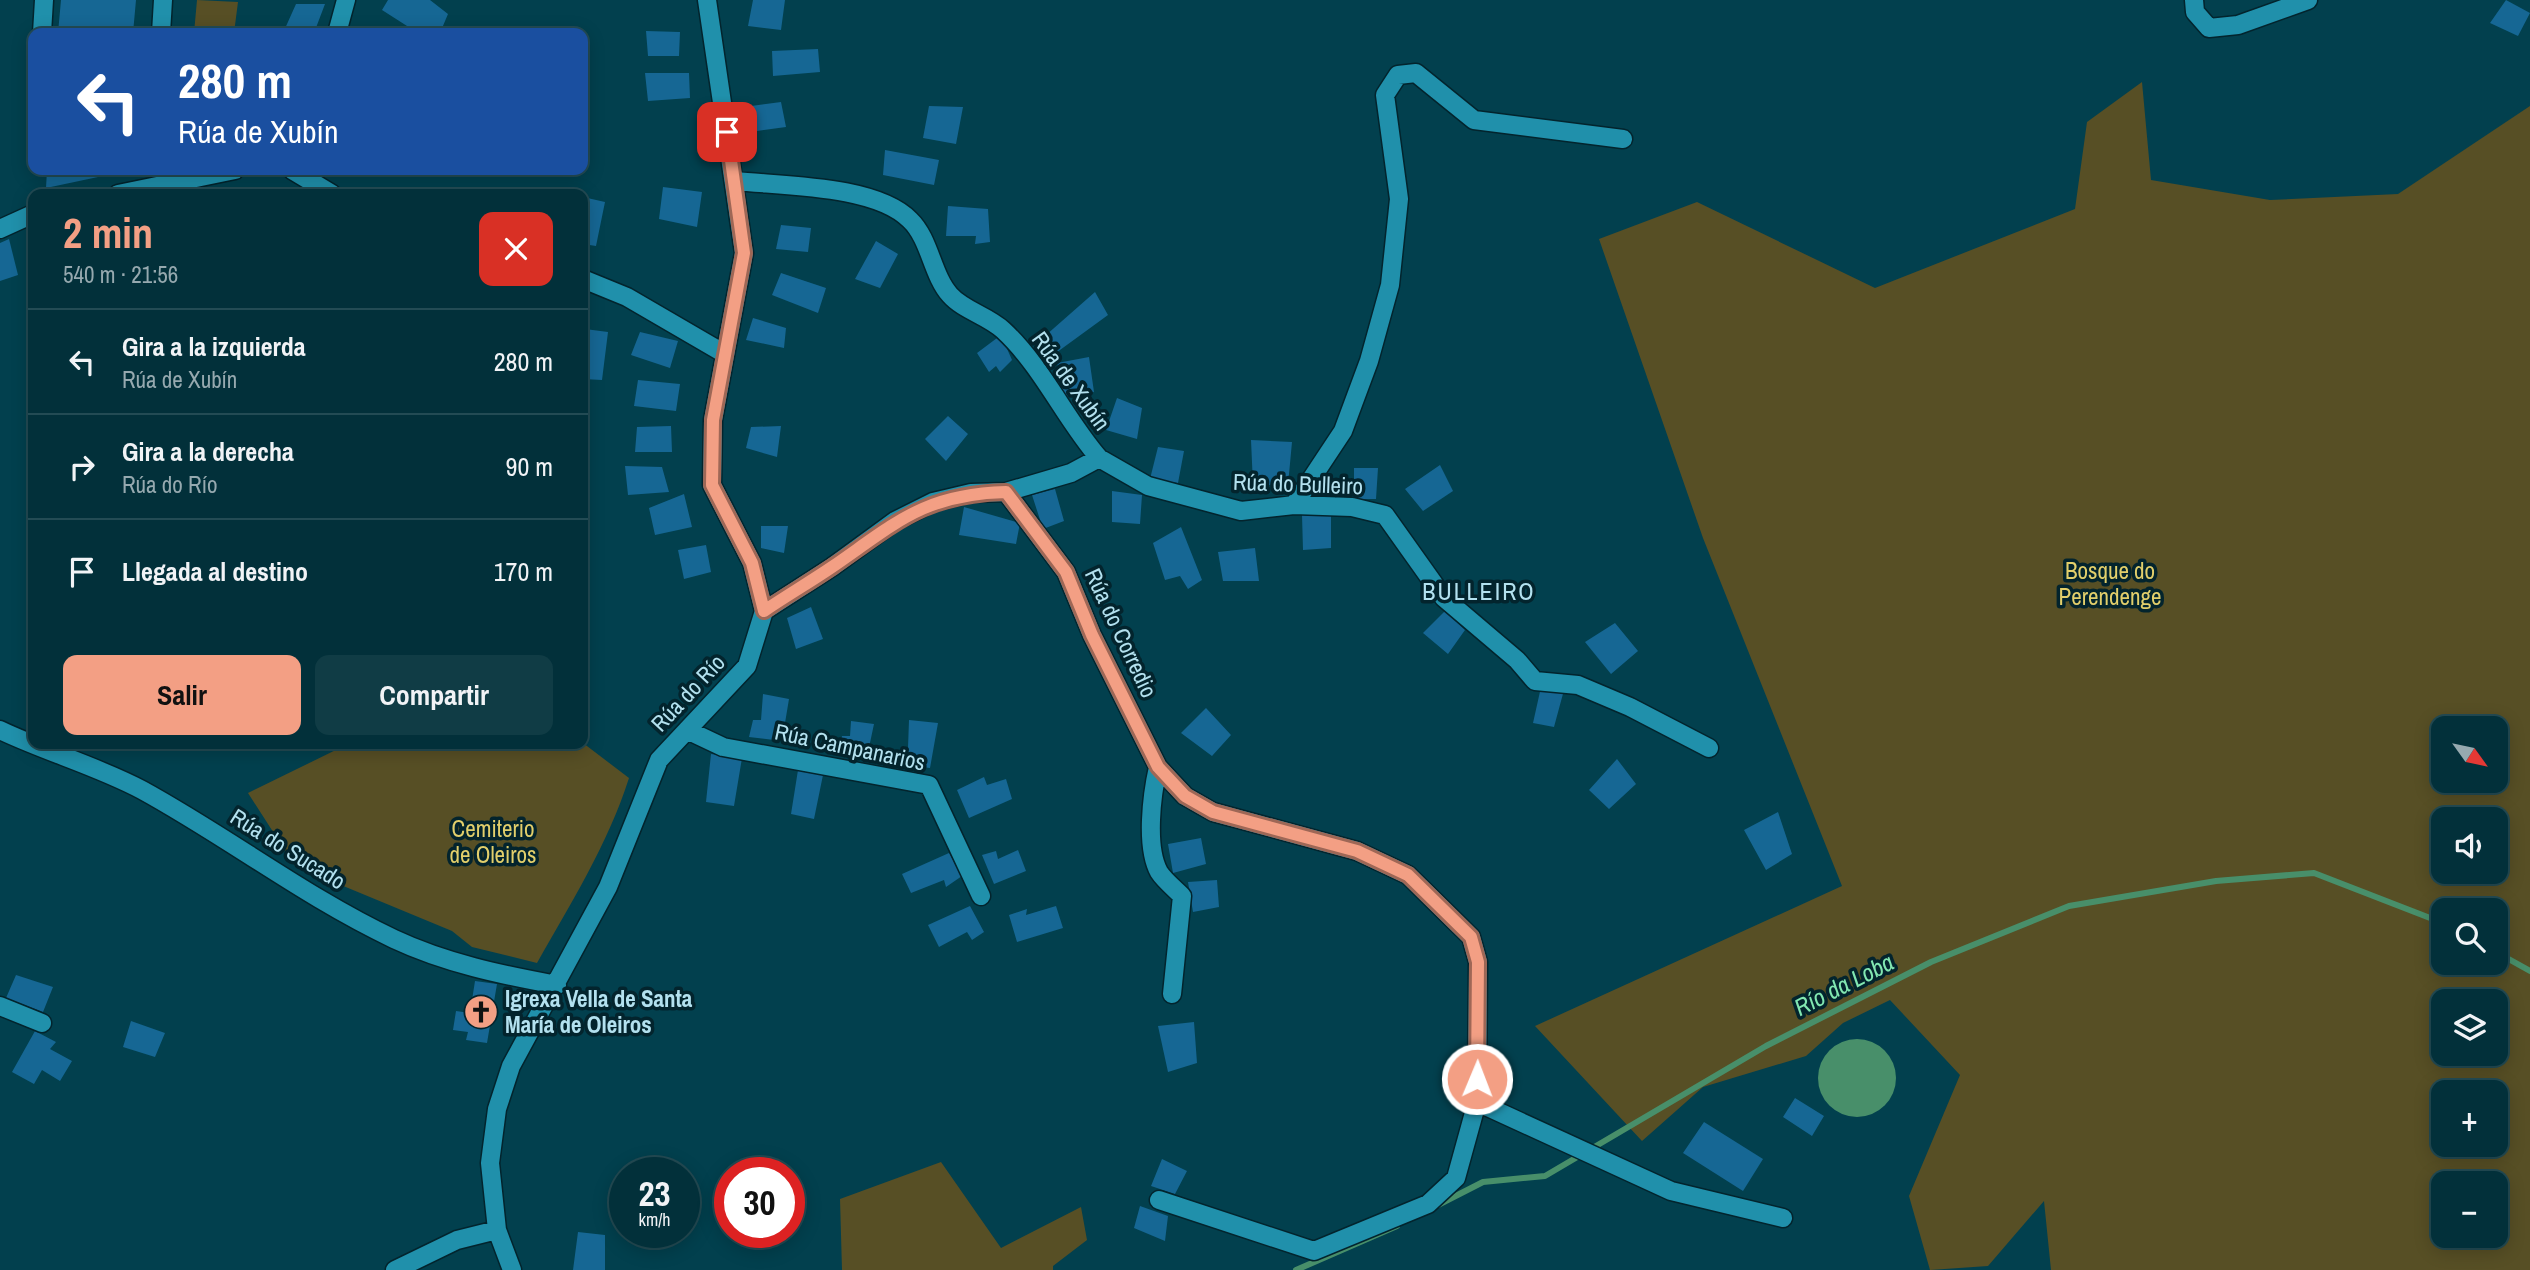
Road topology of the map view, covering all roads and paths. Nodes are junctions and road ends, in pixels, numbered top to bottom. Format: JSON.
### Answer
{"nodes":[{"id":1,"x":44,"y":0,"type":"edge"},
{"id":2,"x":163,"y":0,"type":"edge"},
{"id":3,"x":346,"y":0,"type":"edge"},
{"id":4,"x":708,"y":0,"type":"edge"},
{"id":5,"x":2194,"y":0,"type":"edge"},
{"id":6,"x":2308,"y":0,"type":"edge"},
{"id":7,"x":42,"y":28,"type":"edge"},
{"id":8,"x":161,"y":28,"type":"edge"},
{"id":9,"x":338,"y":28,"type":"edge"},
{"id":10,"x":1623,"y":139,"type":"dead end"},
{"id":11,"x":300,"y":175,"type":"edge"},
{"id":12,"x":164,"y":176,"type":"edge"},
{"id":13,"x":736,"y":181,"type":"junction"},
{"id":14,"x":131,"y":189,"type":"edge"},
{"id":15,"x":324,"y":189,"type":"edge"},
{"id":16,"x":28,"y":216,"type":"edge"},
{"id":17,"x":0,"y":229,"type":"edge"},
{"id":18,"x":588,"y":280,"type":"edge"},
{"id":19,"x":725,"y":354,"type":"junction"},
{"id":20,"x":1099,"y":458,"type":"junction"},
{"id":21,"x":1006,"y":492,"type":"junction"},
{"id":22,"x":1294,"y":505,"type":"junction"},
{"id":23,"x":764,"y":611,"type":"junction"},
{"id":24,"x":0,"y":730,"type":"edge"},
{"id":25,"x":687,"y":730,"type":"junction"},
{"id":26,"x":28,"y":742,"type":"edge"},
{"id":27,"x":1709,"y":748,"type":"dead end"},
{"id":28,"x":46,"y":749,"type":"edge"},
{"id":29,"x":1158,"y":767,"type":"junction"},
{"id":30,"x":981,"y":896,"type":"dead end"},
{"id":31,"x":557,"y":985,"type":"junction"},
{"id":32,"x":1172,"y":994,"type":"dead end"},
{"id":33,"x":0,"y":1006,"type":"edge"},
{"id":34,"x":42,"y":1023,"type":"dead end"},
{"id":35,"x":1477,"y":1102,"type":"junction"},
{"id":36,"x":1159,"y":1200,"type":"dead end"},
{"id":37,"x":1783,"y":1218,"type":"dead end"},
{"id":38,"x":497,"y":1230,"type":"junction"},
{"id":39,"x":395,"y":1270,"type":"edge"},
{"id":40,"x":512,"y":1270,"type":"edge"}],
"edges":[{"from":1,"to":7,"type":"street"},
{"from":2,"to":8,"type":"street"},
{"from":3,"to":9,"type":"street"},
{"from":4,"to":13,"type":"street"},
{"from":5,"to":6,"type":"street"},
{"from":10,"to":22,"type":"street"},
{"from":11,"to":15,"type":"street"},
{"from":12,"to":14,"type":"street"},
{"from":13,"to":19,"type":"street"},
{"from":13,"to":20,"type":"street","name":"Rúa de Xubín"},
{"from":16,"to":17,"type":"street"},
{"from":18,"to":19,"type":"street"},
{"from":19,"to":23,"type":"street"},
{"from":20,"to":21,"type":"street","name":"Rúa de Xubín"},
{"from":20,"to":22,"type":"street","name":"Rúa do Bulleiro"},
{"from":21,"to":23,"type":"street","name":"Rúa de Xubín"},
{"from":21,"to":29,"type":"street","name":"Rúa do Corredio"},
{"from":22,"to":27,"type":"street","name":"Rúa do Bulleiro"},
{"from":23,"to":25,"type":"street","name":"Rúa do Río"},
{"from":24,"to":26,"type":"street","name":"Rúa do Sucado"},
{"from":25,"to":30,"type":"street","name":"Rúa Campanarios"},
{"from":25,"to":31,"type":"street","name":"Rúa do Río"},
{"from":28,"to":31,"type":"street","name":"Rúa do Sucado"},
{"from":29,"to":32,"type":"street"},
{"from":29,"to":35,"type":"street","name":"Rúa do Corredio"},
{"from":31,"to":38,"type":"street","name":"Rúa do Río"},
{"from":33,"to":34,"type":"street"},
{"from":35,"to":36,"type":"street","name":"Rúa do Corredio"},
{"from":35,"to":37,"type":"street"},
{"from":38,"to":39,"type":"street"},
{"from":38,"to":40,"type":"street","name":"Rúa do Río"}]}
